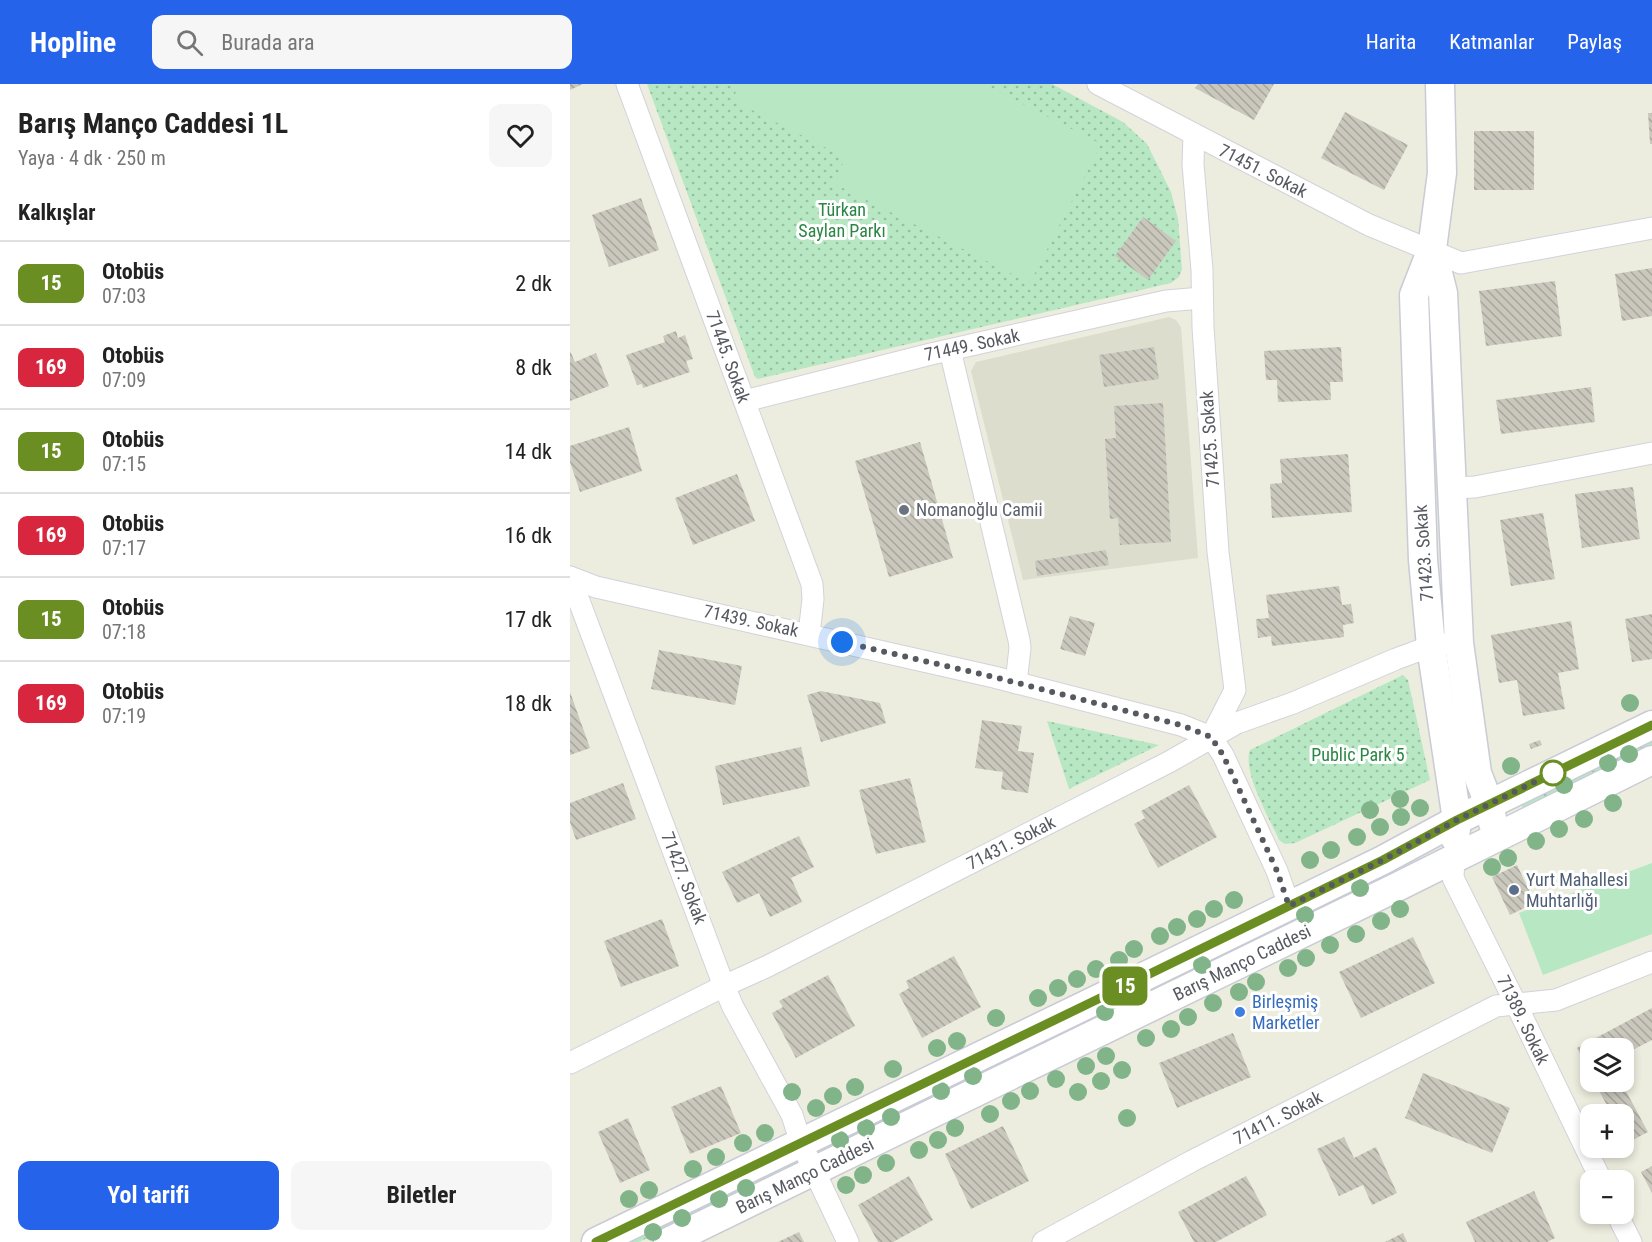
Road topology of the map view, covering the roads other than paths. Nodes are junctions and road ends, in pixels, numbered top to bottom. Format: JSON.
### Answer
{"nodes":[{"id":1,"x":627,"y":84,"type":"edge"},
{"id":2,"x":1098,"y":84,"type":"edge"},
{"id":3,"x":1440,"y":84,"type":"edge"},
{"id":4,"x":1194,"y":135,"type":"junction"},
{"id":5,"x":1652,"y":228,"type":"edge"},
{"id":6,"x":1432,"y":249,"type":"junction"},
{"id":7,"x":1202,"y":298,"type":"junction"},
{"id":8,"x":950,"y":350,"type":"junction"},
{"id":9,"x":745,"y":401,"type":"junction"},
{"id":10,"x":1652,"y":453,"type":"edge"},
{"id":11,"x":1453,"y":488,"type":"junction"},
{"id":12,"x":570,"y":577,"type":"edge"},
{"id":13,"x":809,"y":634,"type":"junction"},
{"id":14,"x":1459,"y":643,"type":"junction"},
{"id":15,"x":1431,"y":646,"type":"junction"},
{"id":16,"x":1016,"y":683,"type":"junction"},
{"id":17,"x":1652,"y":725,"type":"edge"},
{"id":18,"x":1211,"y":737,"type":"junction"},
{"id":19,"x":1652,"y":760,"type":"edge"},
{"id":20,"x":1489,"y":804,"type":"junction"},
{"id":21,"x":1475,"y":828,"type":"junction"},
{"id":22,"x":1454,"y":858,"type":"junction"},
{"id":23,"x":1289,"y":906,"type":"junction"},
{"id":24,"x":1652,"y":962,"type":"edge"},
{"id":25,"x":724,"y":986,"type":"junction"},
{"id":26,"x":1516,"y":1004,"type":"junction"},
{"id":27,"x":570,"y":1063,"type":"edge"},
{"id":28,"x":801,"y":1143,"type":"junction"},
{"id":29,"x":1596,"y":1170,"type":"edge"},
{"id":30,"x":815,"y":1172,"type":"junction"},
{"id":31,"x":1622,"y":1224,"type":"edge"},
{"id":32,"x":596,"y":1242,"type":"edge"},
{"id":33,"x":668,"y":1242,"type":"edge"},
{"id":34,"x":848,"y":1242,"type":"edge"},
{"id":35,"x":1043,"y":1242,"type":"edge"},
{"id":36,"x":1631,"y":1242,"type":"edge"}],
"edges":[{"from":1,"to":9,"type":"street","name":"71445. Sokak"},
{"from":2,"to":4,"type":"street","name":"71451. Sokak"},
{"from":3,"to":6,"type":"main road","name":"71423. Sokak"},
{"from":4,"to":6,"type":"street","name":"71451. Sokak"},
{"from":4,"to":7,"type":"street","name":"71425. Sokak"},
{"from":5,"to":6,"type":"street","name":"71451. Sokak"},
{"from":6,"to":11,"type":"main road","name":"71423. Sokak"},
{"from":6,"to":15,"type":"main road","name":"71423. Sokak"},
{"from":7,"to":8,"type":"street","name":"71449. Sokak"},
{"from":7,"to":18,"type":"street","name":"71425. Sokak"},
{"from":8,"to":9,"type":"street","name":"71449. Sokak"},
{"from":8,"to":16,"type":"street"},
{"from":9,"to":13,"type":"street","name":"71445. Sokak"},
{"from":10,"to":11,"type":"street"},
{"from":11,"to":14,"type":"main road","name":"71423. Sokak"},
{"from":12,"to":13,"type":"street","name":"71439. Sokak"},
{"from":12,"to":25,"type":"street","name":"71427. Sokak"},
{"from":13,"to":16,"type":"street","name":"71439. Sokak"},
{"from":14,"to":15,"type":"street","name":"71431. Sokak"},
{"from":14,"to":20,"type":"main road","name":"71423. Sokak"},
{"from":15,"to":18,"type":"street","name":"71431. Sokak"},
{"from":15,"to":21,"type":"main road","name":"71423. Sokak"},
{"from":16,"to":18,"type":"street","name":"71439. Sokak"},
{"from":17,"to":20,"type":"main road"},
{"from":18,"to":23,"type":"street"},
{"from":18,"to":25,"type":"street","name":"71431. Sokak"},
{"from":19,"to":21,"type":"main road","name":"Barış Manço Caddesi"},
{"from":20,"to":21,"type":"main road","name":"71423. Sokak"},
{"from":21,"to":22,"type":"main road"},
{"from":21,"to":23,"type":"main road","name":"Barış Manço Caddesi"},
{"from":22,"to":26,"type":"street","name":"71389. Sokak"},
{"from":22,"to":30,"type":"main road","name":"Barış Manço Caddesi"},
{"from":23,"to":28,"type":"main road","name":"Barış Manço Caddesi"},
{"from":24,"to":26,"type":"street","name":"71411. Sokak"},
{"from":25,"to":27,"type":"street","name":"71431. Sokak"},
{"from":25,"to":28,"type":"street","name":"71427. Sokak"},
{"from":26,"to":29,"type":"street","name":"71389. Sokak"},
{"from":26,"to":35,"type":"street","name":"71411. Sokak"},
{"from":28,"to":30,"type":"street","name":"71427. Sokak"},
{"from":28,"to":32,"type":"main road","name":"Barış Manço Caddesi"},
{"from":30,"to":33,"type":"main road","name":"Barış Manço Caddesi"},
{"from":30,"to":34,"type":"street","name":"71427. Sokak"},
{"from":31,"to":36,"type":"street"}]}
